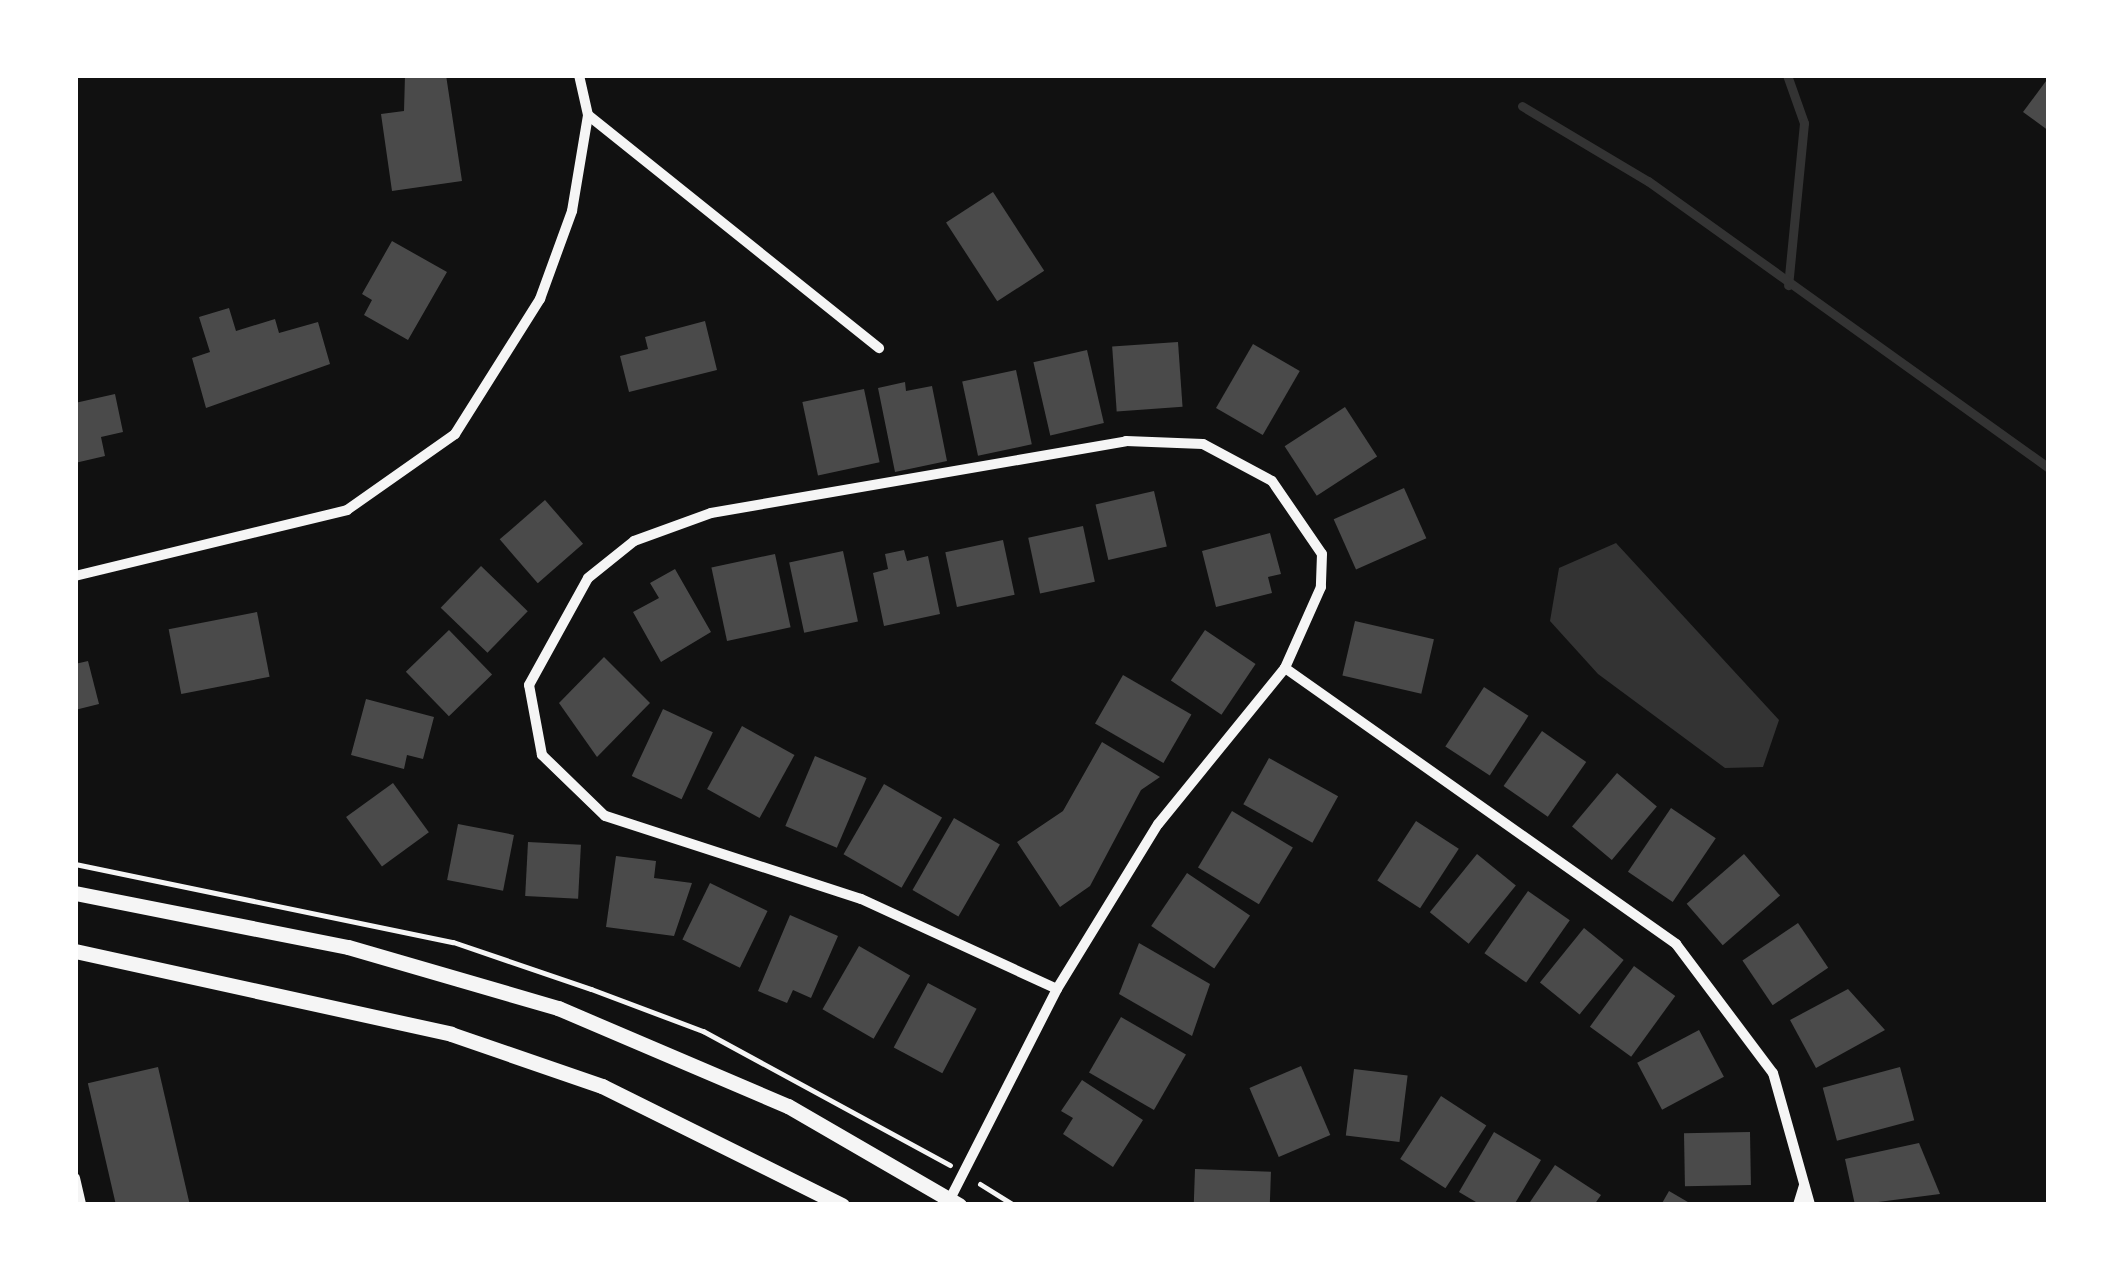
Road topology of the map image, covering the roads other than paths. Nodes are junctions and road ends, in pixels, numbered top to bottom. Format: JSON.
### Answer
{"nodes":[{"id":1,"x":580,"y":75,"type":"edge"},
{"id":2,"x":588,"y":115,"type":"junction"},
{"id":3,"x":879,"y":348,"type":"dead end"},
{"id":4,"x":75,"y":576,"type":"edge"},
{"id":5,"x":1285,"y":668,"type":"junction"},
{"id":6,"x":75,"y":893,"type":"edge"},
{"id":7,"x":75,"y":951,"type":"edge"},
{"id":8,"x":1057,"y":989,"type":"junction"},
{"id":9,"x":75,"y":1179,"type":"edge"},
{"id":10,"x":1805,"y":1180,"type":"junction"},
{"id":11,"x":955,"y":1202,"type":"edge"},
{"id":12,"x":81,"y":1205,"type":"edge"},
{"id":13,"x":842,"y":1205,"type":"edge"},
{"id":14,"x":1798,"y":1205,"type":"edge"},
{"id":15,"x":1810,"y":1205,"type":"edge"}],
"edges":[{"from":1,"to":2,"type":"street"},
{"from":2,"to":3,"type":"street"},
{"from":2,"to":4,"type":"street"},
{"from":5,"to":8,"type":"street"},
{"from":5,"to":8,"type":"street"},
{"from":5,"to":10,"type":"street"},
{"from":6,"to":11,"type":"street"},
{"from":7,"to":13,"type":"street"},
{"from":8,"to":11,"type":"street"},
{"from":9,"to":12,"type":"street"},
{"from":10,"to":14,"type":"street"},
{"from":10,"to":15,"type":"street"}]}
